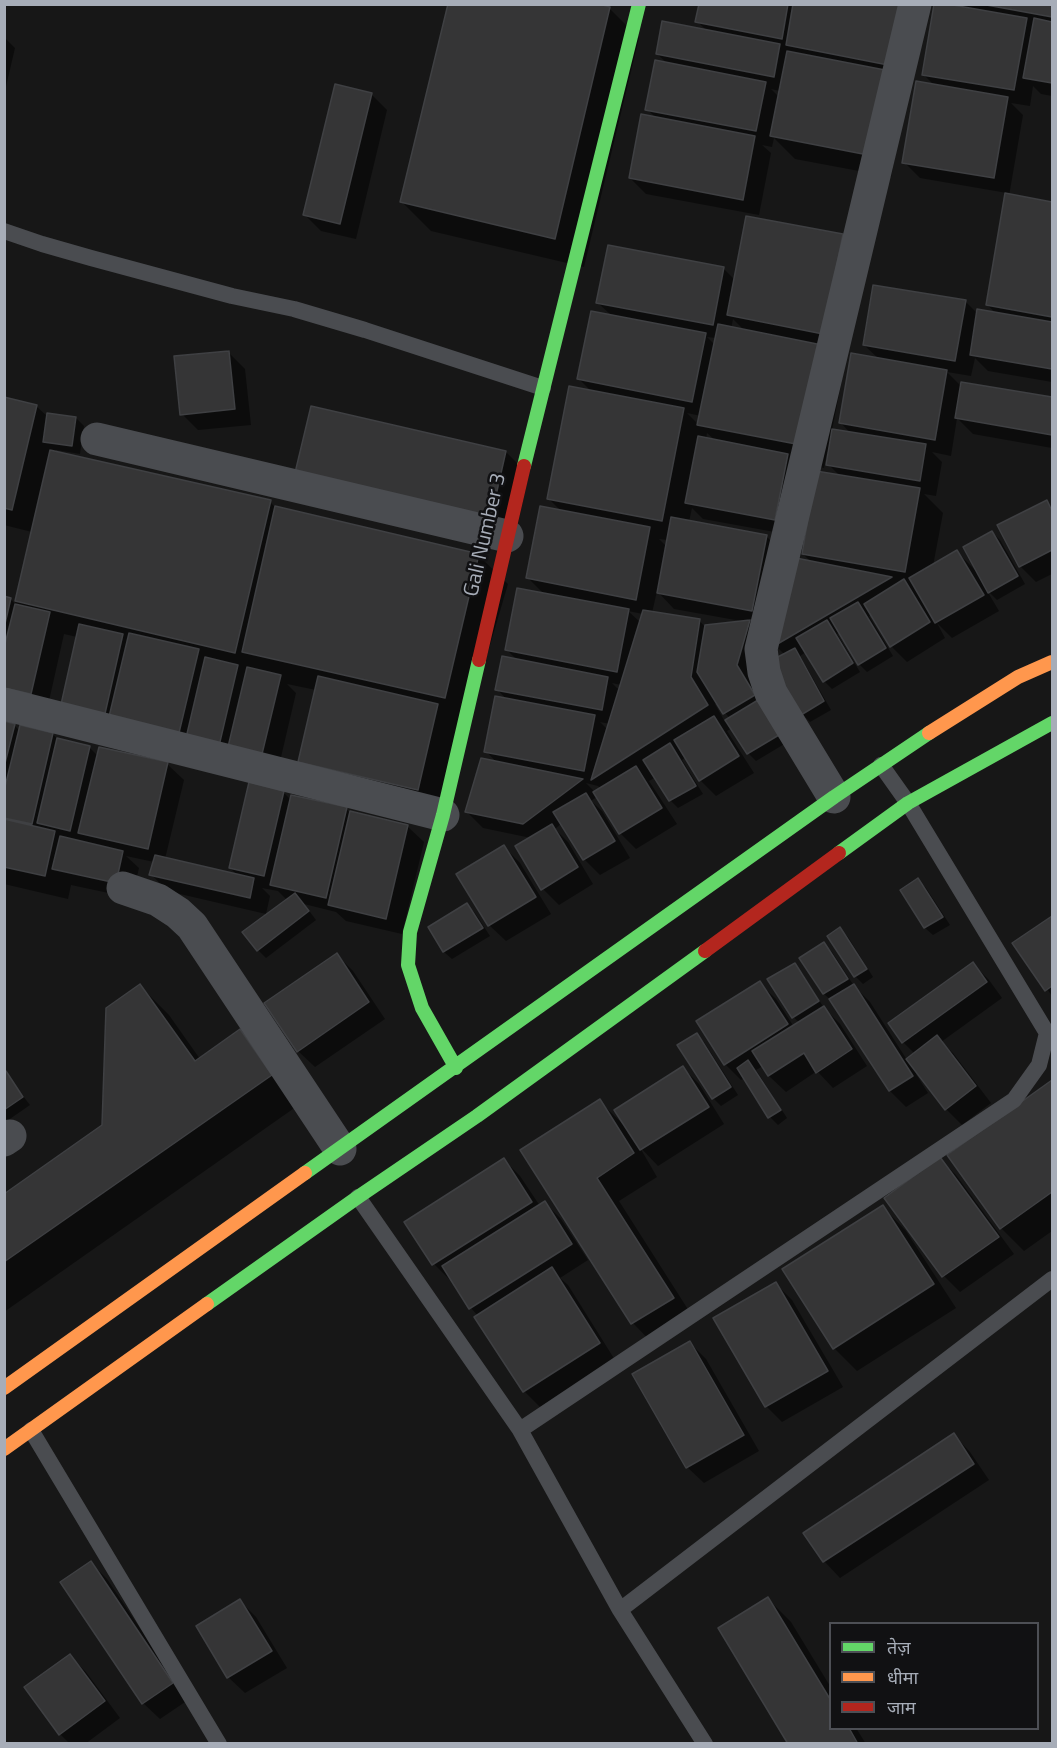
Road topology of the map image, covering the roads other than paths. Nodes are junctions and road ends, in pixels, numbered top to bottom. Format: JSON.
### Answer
{"nodes":[{"id":1,"x":639,"y":4,"type":"edge"},
{"id":2,"x":915,"y":4,"type":"edge"},
{"id":3,"x":4,"y":231,"type":"edge"},
{"id":4,"x":543,"y":388,"type":"junction"},
{"id":5,"x":97,"y":440,"type":"dead end"},
{"id":6,"x":507,"y":536,"type":"junction"},
{"id":7,"x":1053,"y":662,"type":"edge"},
{"id":8,"x":4,"y":704,"type":"edge"},
{"id":9,"x":1053,"y":723,"type":"edge"},
{"id":10,"x":881,"y":765,"type":"junction"},
{"id":11,"x":834,"y":797,"type":"junction"},
{"id":12,"x":908,"y":803,"type":"junction"},
{"id":13,"x":443,"y":815,"type":"junction"},
{"id":14,"x":123,"y":888,"type":"dead end"},
{"id":15,"x":456,"y":1068,"type":"junction"},
{"id":16,"x":340,"y":1149,"type":"junction"},
{"id":17,"x":358,"y":1197,"type":"junction"},
{"id":18,"x":1053,"y":1279,"type":"edge"},
{"id":19,"x":4,"y":1388,"type":"edge"},
{"id":20,"x":30,"y":1430,"type":"junction"},
{"id":21,"x":520,"y":1431,"type":"junction"},
{"id":22,"x":4,"y":1449,"type":"edge"},
{"id":23,"x":620,"y":1610,"type":"junction"},
{"id":24,"x":219,"y":1743,"type":"edge"},
{"id":25,"x":705,"y":1743,"type":"edge"}],
"edges":[{"from":1,"to":4,"type":"main road","name":"Gali Number 3"},
{"from":2,"to":11,"type":"street"},
{"from":3,"to":4,"type":"lane"},
{"from":4,"to":6,"type":"main road","name":"Gali Number 3"},
{"from":5,"to":6,"type":"street"},
{"from":6,"to":13,"type":"main road","name":"Gali Number 3"},
{"from":7,"to":10,"type":"main road"},
{"from":8,"to":13,"type":"street"},
{"from":9,"to":12,"type":"main road"},
{"from":10,"to":11,"type":"main road"},
{"from":10,"to":12,"type":"lane"},
{"from":11,"to":15,"type":"main road"},
{"from":12,"to":17,"type":"main road"},
{"from":12,"to":21,"type":"lane"},
{"from":13,"to":15,"type":"main road","name":"Gali Number 3"},
{"from":14,"to":16,"type":"street"},
{"from":15,"to":16,"type":"main road"},
{"from":16,"to":19,"type":"main road"},
{"from":17,"to":20,"type":"main road"},
{"from":17,"to":21,"type":"lane"},
{"from":18,"to":23,"type":"lane"},
{"from":20,"to":22,"type":"main road"},
{"from":20,"to":24,"type":"lane"},
{"from":21,"to":23,"type":"lane"},
{"from":23,"to":25,"type":"lane"}]}
